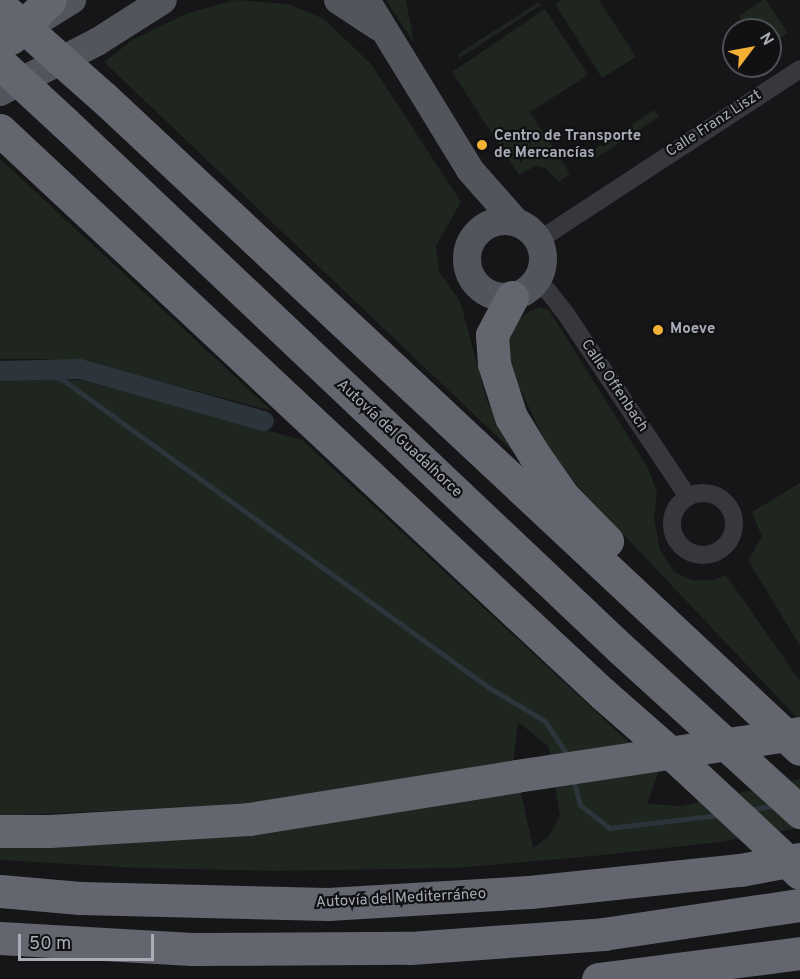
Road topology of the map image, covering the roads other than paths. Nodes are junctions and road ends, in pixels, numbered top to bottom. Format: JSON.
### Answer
{"nodes":[{"id":1,"x":4,"y":0,"type":"edge"},
{"id":2,"x":50,"y":0,"type":"edge"},
{"id":3,"x":72,"y":0,"type":"edge"},
{"id":4,"x":133,"y":0,"type":"edge"},
{"id":5,"x":163,"y":0,"type":"edge"},
{"id":6,"x":338,"y":0,"type":"edge"},
{"id":7,"x":359,"y":0,"type":"edge"},
{"id":8,"x":366,"y":0,"type":"edge"},
{"id":9,"x":0,"y":6,"type":"edge"},
{"id":10,"x":381,"y":28,"type":"junction"},
{"id":11,"x":13,"y":46,"type":"edge"},
{"id":12,"x":800,"y":69,"type":"edge"},
{"id":13,"x":0,"y":92,"type":"edge"},
{"id":14,"x":11,"y":140,"type":"edge"},
{"id":15,"x":470,"y":170,"type":"junction"},
{"id":16,"x":516,"y":222,"type":"junction"},
{"id":17,"x":474,"y":235,"type":"junction"},
{"id":18,"x":538,"y":240,"type":"junction"},
{"id":19,"x":522,"y":291,"type":"junction"},
{"id":20,"x":687,"y":497,"type":"dead end"},
{"id":21,"x":713,"y":669,"type":"junction"},
{"id":22,"x":799,"y":742,"type":"edge"},
{"id":23,"x":800,"y":812,"type":"edge"},
{"id":24,"x":0,"y":831,"type":"edge"},
{"id":25,"x":800,"y":858,"type":"edge"},
{"id":26,"x":800,"y":873,"type":"edge"},
{"id":27,"x":0,"y":891,"type":"edge"},
{"id":28,"x":800,"y":905,"type":"edge"},
{"id":29,"x":0,"y":938,"type":"edge"},
{"id":30,"x":800,"y":953,"type":"edge"},
{"id":31,"x":598,"y":979,"type":"edge"}],
"edges":[{"from":1,"to":11,"type":"highway","bridge":true},
{"from":2,"to":11,"type":"highway"},
{"from":3,"to":11,"type":"main road"},
{"from":4,"to":13,"type":"main road"},
{"from":5,"to":13,"type":"main road"},
{"from":6,"to":10,"type":"main road"},
{"from":7,"to":10,"type":"main road"},
{"from":8,"to":10,"type":"main road"},
{"from":9,"to":11,"type":"highway","bridge":true},
{"from":10,"to":15,"type":"main road"},
{"from":11,"to":21,"type":"highway","bridge":true},
{"from":11,"to":23,"type":"highway","name":"Autovía del Guadalhorce","bridge":true},
{"from":12,"to":18,"type":"street","name":"Calle Franz Liszt"},
{"from":14,"to":26,"type":"highway","bridge":true},
{"from":15,"to":16,"type":"main road"},
{"from":15,"to":17,"type":"main road"},
{"from":16,"to":17,"type":"main road"},
{"from":16,"to":18,"type":"main road"},
{"from":17,"to":19,"type":"main road"},
{"from":18,"to":19,"type":"main road"},
{"from":19,"to":20,"type":"street","name":"Calle Offenbach"},
{"from":19,"to":21,"type":"highway"},
{"from":21,"to":22,"type":"highway"},
{"from":22,"to":24,"type":"highway","bridge":true},
{"from":25,"to":27,"type":"highway","name":"Autovía del Mediterráneo"},
{"from":28,"to":29,"type":"highway"},
{"from":30,"to":31,"type":"highway"}]}
